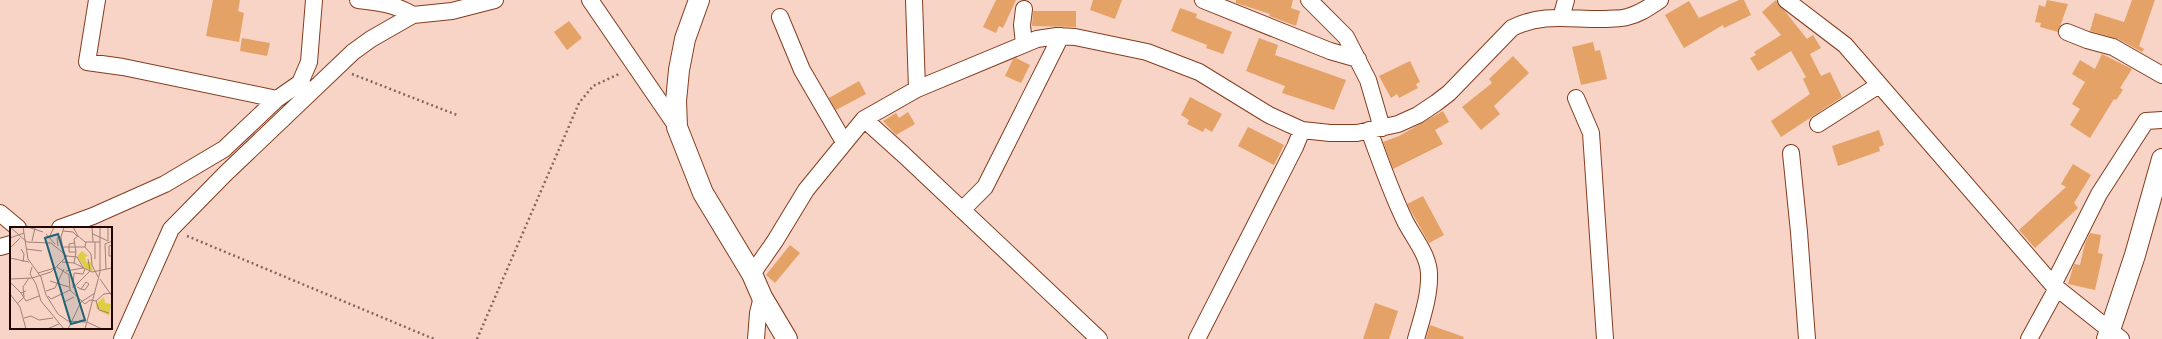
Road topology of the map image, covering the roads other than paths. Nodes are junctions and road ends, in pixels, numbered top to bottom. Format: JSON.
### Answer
{"nodes":[{"id":1,"x":98,"y":0,"type":"edge"},
{"id":2,"x":314,"y":0,"type":"edge"},
{"id":3,"x":358,"y":0,"type":"edge"},
{"id":4,"x":495,"y":0,"type":"edge"},
{"id":5,"x":590,"y":0,"type":"edge"},
{"id":6,"x":699,"y":0,"type":"edge"},
{"id":7,"x":914,"y":0,"type":"edge"},
{"id":8,"x":1203,"y":0,"type":"edge"},
{"id":9,"x":1309,"y":0,"type":"edge"},
{"id":10,"x":1566,"y":0,"type":"edge"},
{"id":11,"x":1660,"y":0,"type":"edge"},
{"id":12,"x":1786,"y":0,"type":"edge"},
{"id":13,"x":1024,"y":9,"type":"dead end"},
{"id":14,"x":413,"y":15,"type":"junction"},
{"id":15,"x":780,"y":16,"type":"dead end"},
{"id":16,"x":1561,"y":18,"type":"junction"},
{"id":17,"x":2067,"y":32,"type":"dead end"},
{"id":18,"x":1061,"y":36,"type":"junction"},
{"id":19,"x":1024,"y":44,"type":"junction"},
{"id":20,"x":1358,"y":59,"type":"junction"},
{"id":21,"x":2162,"y":75,"type":"edge"},
{"id":22,"x":1879,"y":85,"type":"junction"},
{"id":23,"x":305,"y":88,"type":"junction"},
{"id":24,"x":917,"y":89,"type":"junction"},
{"id":25,"x":1576,"y":98,"type":"dead end"},
{"id":26,"x":278,"y":99,"type":"junction"},
{"id":27,"x":864,"y":119,"type":"junction"},
{"id":28,"x":2162,"y":120,"type":"edge"},
{"id":29,"x":1818,"y":124,"type":"dead end"},
{"id":30,"x":677,"y":127,"type":"junction"},
{"id":31,"x":1375,"y":129,"type":"junction"},
{"id":32,"x":1302,"y":130,"type":"junction"},
{"id":33,"x":844,"y":142,"type":"junction"},
{"id":34,"x":1791,"y":153,"type":"dead end"},
{"id":35,"x":2162,"y":159,"type":"edge"},
{"id":36,"x":962,"y":210,"type":"junction"},
{"id":37,"x":0,"y":213,"type":"edge"},
{"id":38,"x":17,"y":227,"type":"edge"},
{"id":39,"x":63,"y":227,"type":"edge"},
{"id":40,"x":10,"y":244,"type":"edge"},
{"id":41,"x":0,"y":246,"type":"edge"},
{"id":42,"x":752,"y":274,"type":"junction"},
{"id":43,"x":2055,"y":286,"type":"junction"},
{"id":44,"x":762,"y":297,"type":"junction"},
{"id":45,"x":2113,"y":336,"type":"edge"},
{"id":46,"x":122,"y":339,"type":"edge"},
{"id":47,"x":756,"y":339,"type":"edge"},
{"id":48,"x":787,"y":339,"type":"edge"},
{"id":49,"x":1099,"y":339,"type":"edge"},
{"id":50,"x":1197,"y":339,"type":"edge"},
{"id":51,"x":1416,"y":339,"type":"edge"},
{"id":52,"x":1605,"y":339,"type":"edge"},
{"id":53,"x":1807,"y":339,"type":"edge"},
{"id":54,"x":2029,"y":339,"type":"edge"}],
"edges":[{"from":1,"to":26,"type":"street"},
{"from":2,"to":23,"type":"street"},
{"from":3,"to":14,"type":"street"},
{"from":4,"to":14,"type":"street"},
{"from":5,"to":30,"type":"street"},
{"from":6,"to":30,"type":"street"},
{"from":7,"to":24,"type":"street"},
{"from":8,"to":20,"type":"street"},
{"from":9,"to":20,"type":"street"},
{"from":10,"to":16,"type":"street"},
{"from":11,"to":16,"type":"street"},
{"from":12,"to":22,"type":"street"},
{"from":13,"to":19,"type":"street"},
{"from":14,"to":23,"type":"street"},
{"from":15,"to":33,"type":"street"},
{"from":16,"to":31,"type":"street"},
{"from":17,"to":21,"type":"street"},
{"from":18,"to":19,"type":"street"},
{"from":18,"to":32,"type":"street"},
{"from":18,"to":36,"type":"street"},
{"from":19,"to":24,"type":"street"},
{"from":20,"to":31,"type":"street"},
{"from":22,"to":29,"type":"street"},
{"from":22,"to":43,"type":"street"},
{"from":23,"to":26,"type":"street"},
{"from":23,"to":46,"type":"street"},
{"from":24,"to":27,"type":"street"},
{"from":25,"to":52,"type":"street"},
{"from":26,"to":39,"type":"street"},
{"from":27,"to":33,"type":"street"},
{"from":27,"to":36,"type":"street"},
{"from":28,"to":43,"type":"street"},
{"from":30,"to":42,"type":"street"},
{"from":31,"to":32,"type":"street"},
{"from":31,"to":51,"type":"street"},
{"from":32,"to":50,"type":"street"},
{"from":33,"to":42,"type":"street"},
{"from":34,"to":53,"type":"street"},
{"from":35,"to":45,"type":"street"},
{"from":36,"to":49,"type":"street"},
{"from":37,"to":38,"type":"street"},
{"from":40,"to":41,"type":"street"},
{"from":42,"to":44,"type":"street"},
{"from":43,"to":45,"type":"street"},
{"from":43,"to":54,"type":"street"},
{"from":44,"to":47,"type":"street"},
{"from":44,"to":48,"type":"street"}]}
